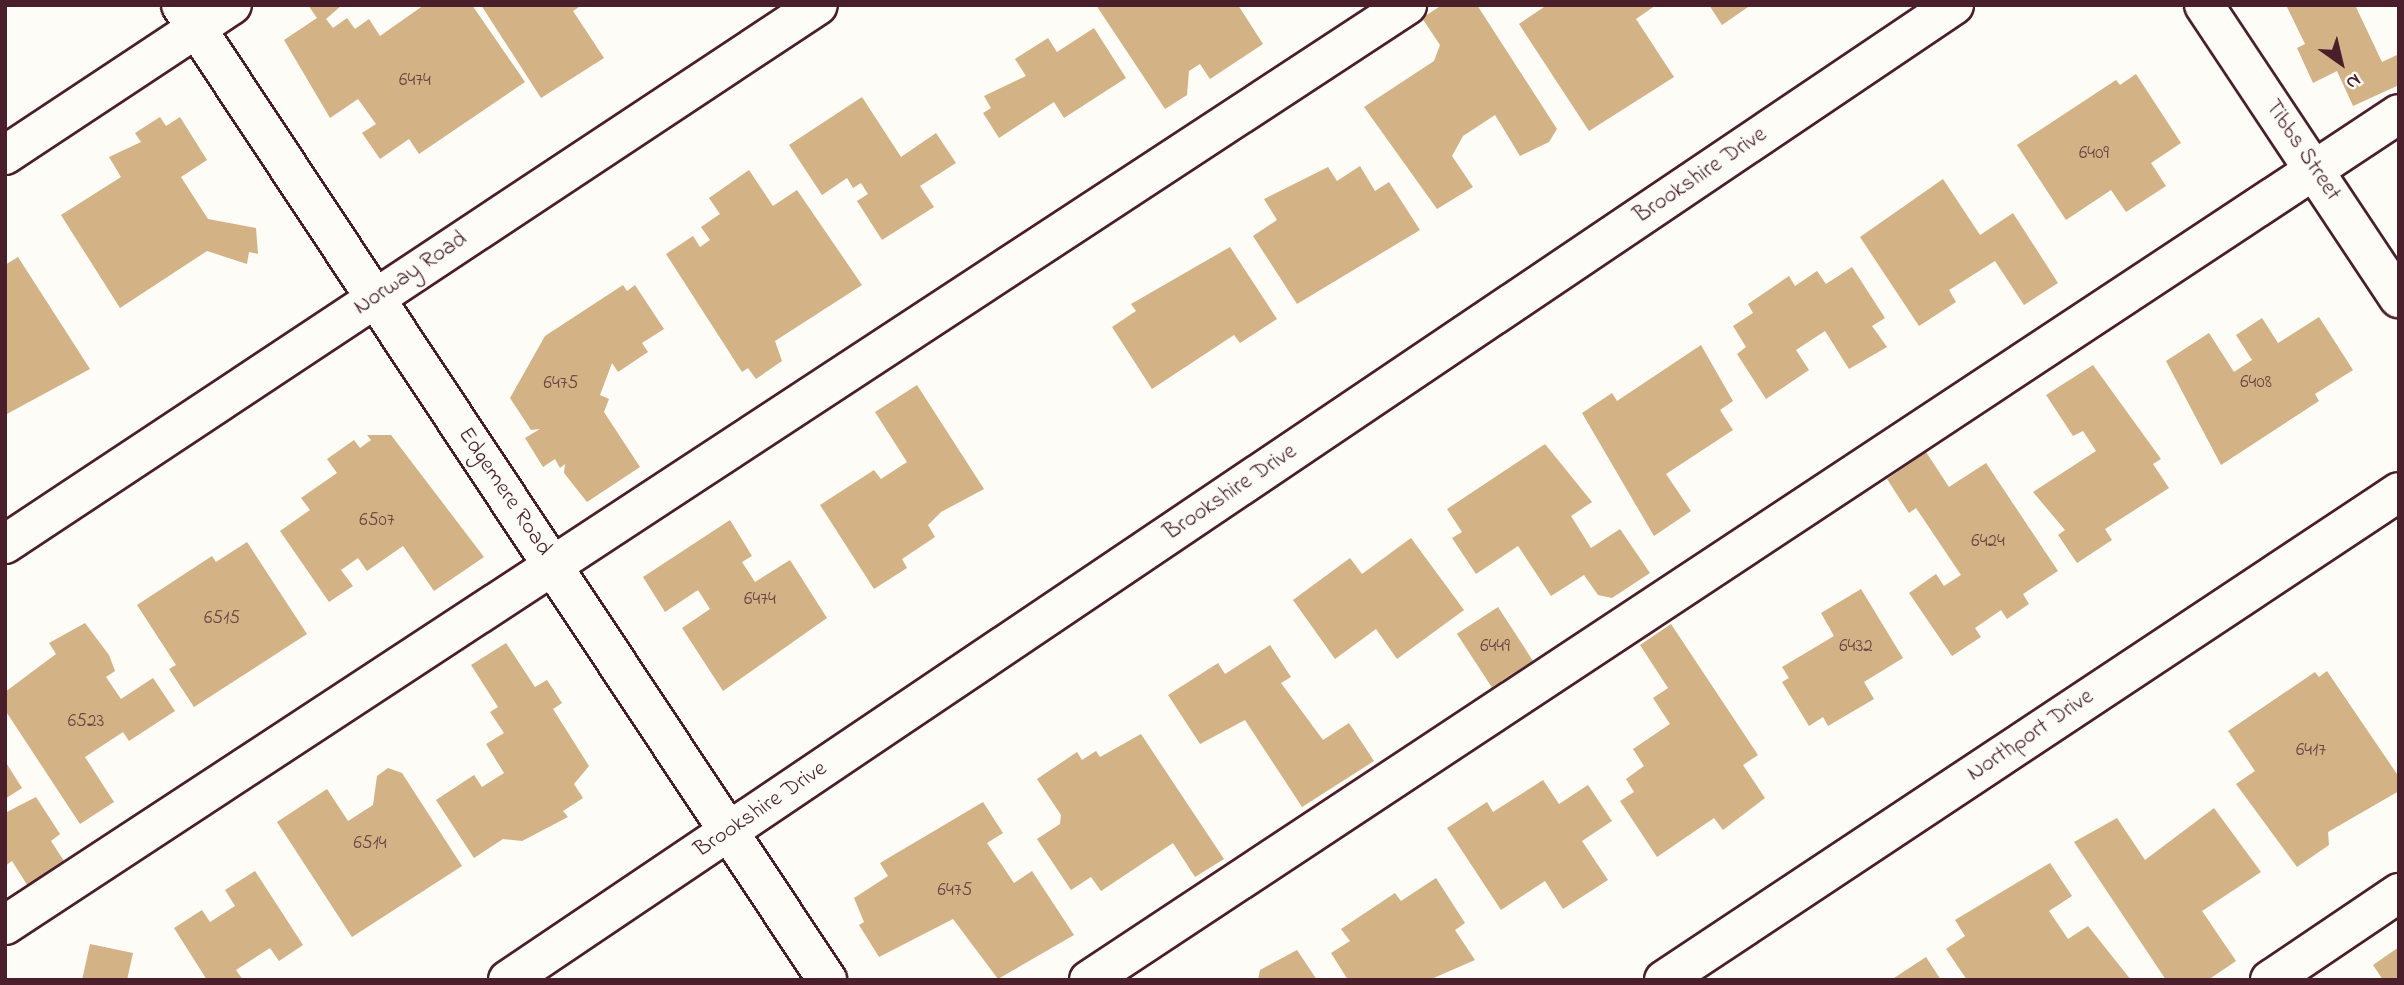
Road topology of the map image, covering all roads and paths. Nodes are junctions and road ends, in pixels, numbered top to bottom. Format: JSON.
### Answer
{"nodes":[{"id":1,"x":232,"y":5,"type":"edge"},
{"id":2,"x":818,"y":5,"type":"edge"},
{"id":3,"x":1407,"y":5,"type":"edge"},
{"id":4,"x":1954,"y":5,"type":"edge"},
{"id":5,"x":2204,"y":5,"type":"edge"},
{"id":6,"x":189,"y":17,"type":"edge"},
{"id":7,"x":2399,"y":114,"type":"edge"},
{"id":8,"x":5,"y":155,"type":"edge"},
{"id":9,"x":2312,"y":166,"type":"junction"},
{"id":10,"x":376,"y":298,"type":"junction"},
{"id":11,"x":2399,"y":298,"type":"edge"},
{"id":12,"x":2399,"y":492,"type":"edge"},
{"id":13,"x":5,"y":544,"type":"edge"},
{"id":14,"x":551,"y":563,"type":"junction"},
{"id":15,"x":729,"y":832,"type":"junction"},
{"id":16,"x":2399,"y":893,"type":"edge"},
{"id":17,"x":5,"y":925,"type":"edge"},
{"id":18,"x":508,"y":980,"type":"edge"},
{"id":19,"x":827,"y":980,"type":"edge"},
{"id":20,"x":1089,"y":980,"type":"edge"},
{"id":21,"x":1664,"y":980,"type":"edge"},
{"id":22,"x":2270,"y":980,"type":"edge"}],
"edges":[{"from":1,"to":6,"type":"street"},
{"from":2,"to":10,"type":"street","name":"Norway Road"},
{"from":3,"to":14,"type":"street"},
{"from":4,"to":15,"type":"street","name":"Brookshire Drive"},
{"from":5,"to":9,"type":"street","name":"Tibbs Street"},
{"from":6,"to":8,"type":"street"},
{"from":6,"to":10,"type":"street","name":"Edgemere Road"},
{"from":7,"to":9,"type":"street"},
{"from":9,"to":11,"type":"street","name":"Tibbs Street"},
{"from":9,"to":20,"type":"street"},
{"from":10,"to":13,"type":"street","name":"Norway Road"},
{"from":10,"to":14,"type":"street","name":"Edgemere Road"},
{"from":12,"to":21,"type":"street","name":"Northport Drive"},
{"from":14,"to":15,"type":"street","name":"Edgemere Road"},
{"from":14,"to":17,"type":"street"},
{"from":15,"to":18,"type":"street","name":"Brookshire Drive"},
{"from":15,"to":19,"type":"street","name":"Edgemere Road"},
{"from":16,"to":22,"type":"street"}]}
